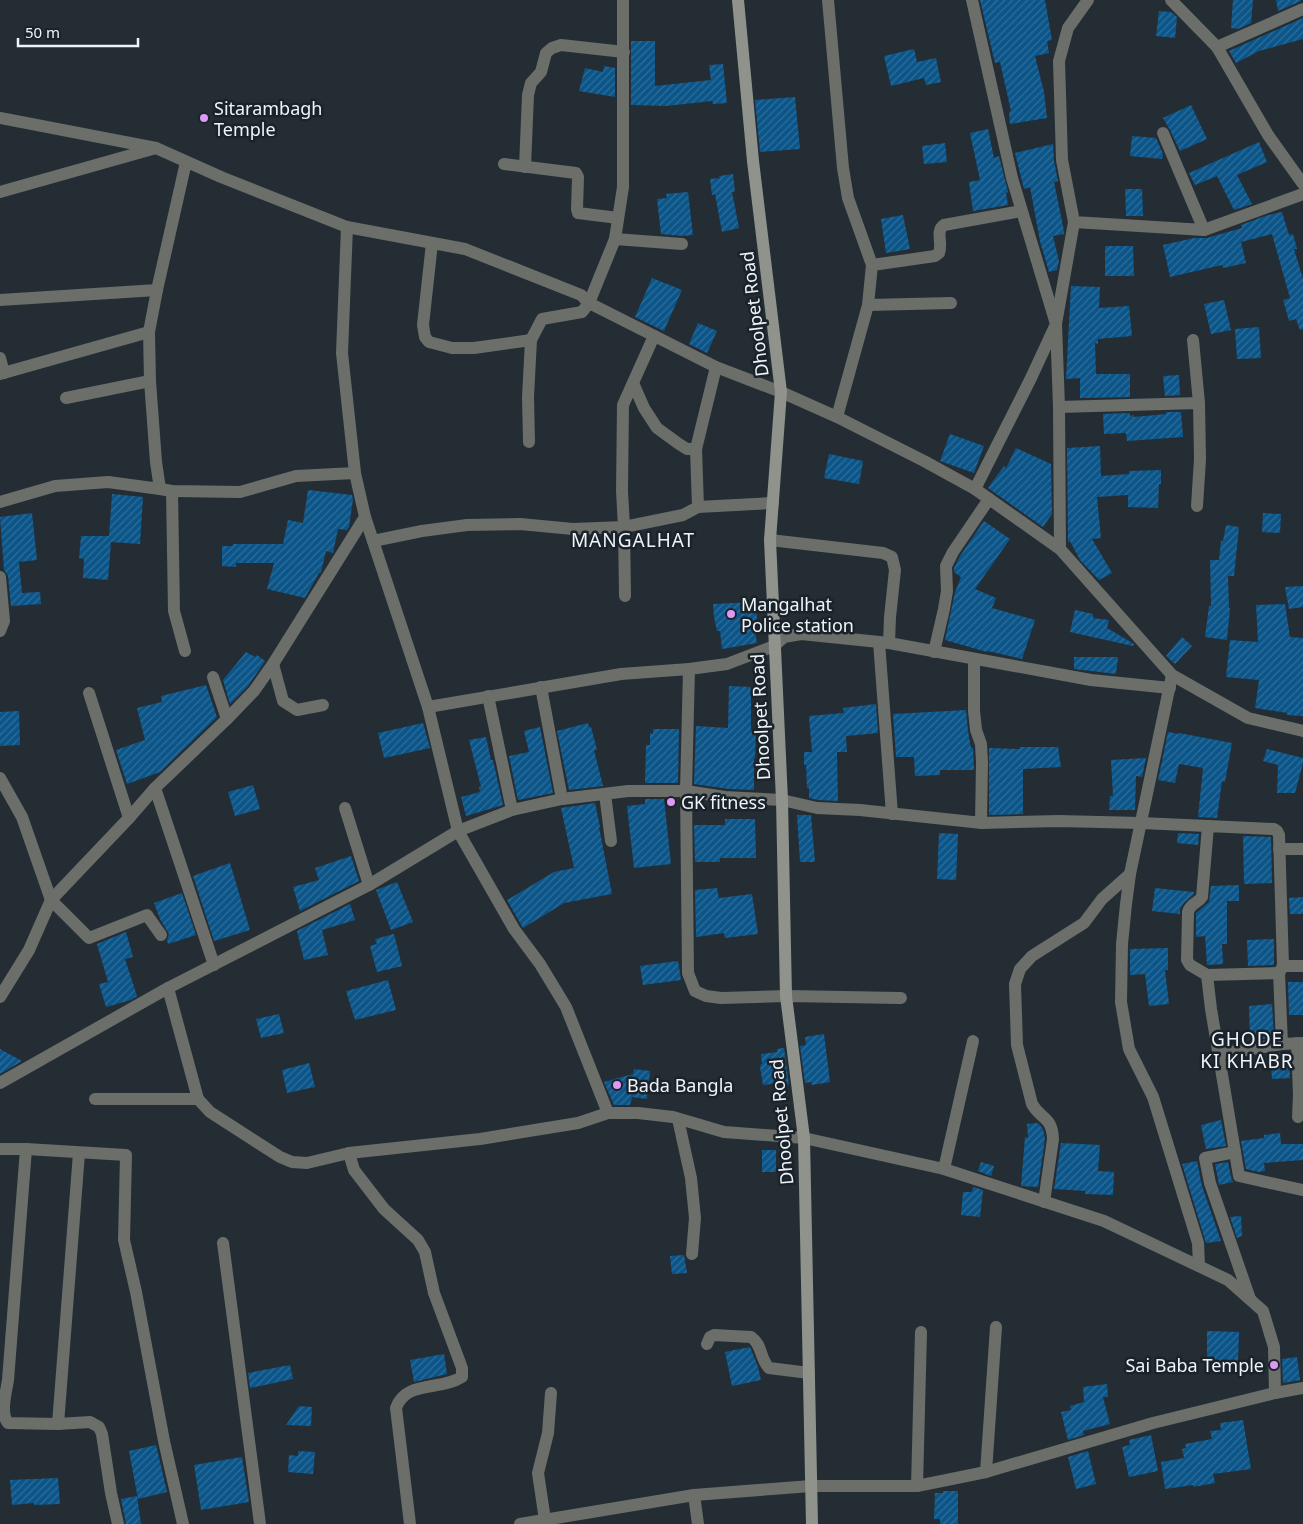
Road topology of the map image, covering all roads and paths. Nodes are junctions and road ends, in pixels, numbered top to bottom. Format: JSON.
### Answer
{"nodes":[{"id":1,"x":623,"y":0,"type":"edge"},
{"id":2,"x":738,"y":0,"type":"edge"},
{"id":3,"x":828,"y":0,"type":"edge"},
{"id":4,"x":972,"y":0,"type":"edge"},
{"id":5,"x":1088,"y":0,"type":"edge"},
{"id":6,"x":1171,"y":0,"type":"edge"},
{"id":7,"x":1303,"y":9,"type":"edge"},
{"id":8,"x":1217,"y":47,"type":"junction"},
{"id":9,"x":624,"y":52,"type":"junction"},
{"id":10,"x":0,"y":118,"type":"edge"},
{"id":11,"x":1163,"y":133,"type":"dead end"},
{"id":12,"x":156,"y":148,"type":"junction"},
{"id":13,"x":186,"y":162,"type":"junction"},
{"id":14,"x":504,"y":164,"type":"dead end"},
{"id":15,"x":525,"y":166,"type":"junction"},
{"id":16,"x":1303,"y":186,"type":"edge"},
{"id":17,"x":0,"y":192,"type":"edge"},
{"id":18,"x":1022,"y":211,"type":"junction"},
{"id":19,"x":618,"y":218,"type":"junction"},
{"id":20,"x":1074,"y":222,"type":"junction"},
{"id":21,"x":346,"y":226,"type":"junction"},
{"id":22,"x":1204,"y":230,"type":"junction"},
{"id":23,"x":615,"y":239,"type":"junction"},
{"id":24,"x":432,"y":243,"type":"junction"},
{"id":25,"x":682,"y":244,"type":"dead end"},
{"id":26,"x":872,"y":265,"type":"junction"},
{"id":27,"x":158,"y":290,"type":"junction"},
{"id":28,"x":0,"y":300,"type":"edge"},
{"id":29,"x":589,"y":303,"type":"junction"},
{"id":30,"x":951,"y":303,"type":"dead end"},
{"id":31,"x":868,"y":305,"type":"junction"},
{"id":32,"x":1056,"y":324,"type":"junction"},
{"id":33,"x":149,"y":332,"type":"junction"},
{"id":34,"x":654,"y":336,"type":"junction"},
{"id":35,"x":530,"y":340,"type":"junction"},
{"id":36,"x":1193,"y":340,"type":"dead end"},
{"id":37,"x":0,"y":358,"type":"edge"},
{"id":38,"x":716,"y":367,"type":"junction"},
{"id":39,"x":2,"y":374,"type":"edge"},
{"id":40,"x":150,"y":381,"type":"junction"},
{"id":41,"x":633,"y":383,"type":"junction"},
{"id":42,"x":780,"y":392,"type":"junction"},
{"id":43,"x":66,"y":398,"type":"dead end"},
{"id":44,"x":1199,"y":403,"type":"junction"},
{"id":45,"x":1059,"y":407,"type":"junction"},
{"id":46,"x":837,"y":417,"type":"junction"},
{"id":47,"x":529,"y":442,"type":"dead end"},
{"id":48,"x":696,"y":449,"type":"junction"},
{"id":49,"x":355,"y":473,"type":"junction"},
{"id":50,"x":975,"y":489,"type":"junction"},
{"id":51,"x":166,"y":490,"type":"junction"},
{"id":52,"x":990,"y":499,"type":"junction"},
{"id":53,"x":0,"y":502,"type":"edge"},
{"id":54,"x":773,"y":503,"type":"junction"},
{"id":55,"x":1198,"y":506,"type":"dead end"},
{"id":56,"x":698,"y":507,"type":"junction"},
{"id":57,"x":365,"y":518,"type":"junction"},
{"id":58,"x":624,"y":527,"type":"junction"},
{"id":59,"x":770,"y":540,"type":"junction"},
{"id":60,"x":373,"y":541,"type":"junction"},
{"id":61,"x":1060,"y":549,"type":"junction"},
{"id":62,"x":0,"y":577,"type":"edge"},
{"id":63,"x":625,"y":596,"type":"dead end"},
{"id":64,"x":0,"y":631,"type":"edge"},
{"id":65,"x":884,"y":642,"type":"junction"},
{"id":66,"x":774,"y":646,"type":"junction"},
{"id":67,"x":185,"y":651,"type":"dead end"},
{"id":68,"x":934,"y":652,"type":"junction"},
{"id":69,"x":974,"y":660,"type":"junction"},
{"id":70,"x":274,"y":664,"type":"junction"},
{"id":71,"x":689,"y":669,"type":"junction"},
{"id":72,"x":1172,"y":674,"type":"junction"},
{"id":73,"x":213,"y":677,"type":"dead end"},
{"id":74,"x":541,"y":686,"type":"junction"},
{"id":75,"x":1170,"y":688,"type":"junction"},
{"id":76,"x":89,"y":693,"type":"dead end"},
{"id":77,"x":488,"y":696,"type":"junction"},
{"id":78,"x":323,"y":705,"type":"dead end"},
{"id":79,"x":428,"y":707,"type":"junction"},
{"id":80,"x":227,"y":719,"type":"junction"},
{"id":81,"x":1303,"y":731,"type":"edge"},
{"id":82,"x":0,"y":778,"type":"edge"},
{"id":83,"x":154,"y":788,"type":"junction"},
{"id":84,"x":686,"y":792,"type":"junction"},
{"id":85,"x":605,"y":794,"type":"junction"},
{"id":86,"x":562,"y":799,"type":"junction"},
{"id":87,"x":782,"y":800,"type":"junction"},
{"id":88,"x":345,"y":808,"type":"dead end"},
{"id":89,"x":512,"y":810,"type":"junction"},
{"id":90,"x":892,"y":814,"type":"junction"},
{"id":91,"x":129,"y":818,"type":"junction"},
{"id":92,"x":981,"y":823,"type":"junction"},
{"id":93,"x":1141,"y":823,"type":"junction"},
{"id":94,"x":1208,"y":826,"type":"junction"},
{"id":95,"x":458,"y":831,"type":"junction"},
{"id":96,"x":611,"y":841,"type":"dead end"},
{"id":97,"x":1279,"y":849,"type":"junction"},
{"id":98,"x":1303,"y":849,"type":"edge"},
{"id":99,"x":1130,"y":874,"type":"junction"},
{"id":100,"x":370,"y":885,"type":"junction"},
{"id":101,"x":51,"y":900,"type":"junction"},
{"id":102,"x":161,"y":935,"type":"dead end"},
{"id":103,"x":214,"y":965,"type":"junction"},
{"id":104,"x":1303,"y":966,"type":"edge"},
{"id":105,"x":1281,"y":969,"type":"junction"},
{"id":106,"x":1207,"y":975,"type":"junction"},
{"id":107,"x":4,"y":985,"type":"edge"},
{"id":108,"x":168,"y":988,"type":"junction"},
{"id":109,"x":786,"y":996,"type":"junction"},
{"id":110,"x":0,"y":997,"type":"edge"},
{"id":111,"x":902,"y":998,"type":"dead end"},
{"id":112,"x":973,"y":1041,"type":"dead end"},
{"id":113,"x":1300,"y":1043,"type":"edge"},
{"id":114,"x":1282,"y":1044,"type":"junction"},
{"id":115,"x":1219,"y":1054,"type":"junction"},
{"id":116,"x":0,"y":1083,"type":"edge"},
{"id":117,"x":95,"y":1099,"type":"dead end"},
{"id":118,"x":198,"y":1099,"type":"junction"},
{"id":119,"x":608,"y":1113,"type":"junction"},
{"id":120,"x":1298,"y":1117,"type":"dead end"},
{"id":121,"x":678,"y":1118,"type":"junction"},
{"id":122,"x":804,"y":1138,"type":"junction"},
{"id":123,"x":0,"y":1150,"type":"edge"},
{"id":124,"x":26,"y":1150,"type":"junction"},
{"id":125,"x":1235,"y":1152,"type":"junction"},
{"id":126,"x":79,"y":1153,"type":"junction"},
{"id":127,"x":349,"y":1153,"type":"junction"},
{"id":128,"x":944,"y":1169,"type":"junction"},
{"id":129,"x":1303,"y":1192,"type":"edge"},
{"id":130,"x":1044,"y":1202,"type":"junction"},
{"id":131,"x":223,"y":1242,"type":"dead end"},
{"id":132,"x":692,"y":1254,"type":"dead end"},
{"id":133,"x":1199,"y":1266,"type":"junction"},
{"id":134,"x":1250,"y":1299,"type":"junction"},
{"id":135,"x":996,"y":1327,"type":"dead end"},
{"id":136,"x":921,"y":1332,"type":"dead end"},
{"id":137,"x":707,"y":1344,"type":"dead end"},
{"id":138,"x":808,"y":1372,"type":"junction"},
{"id":139,"x":4,"y":1380,"type":"edge"},
{"id":140,"x":1303,"y":1388,"type":"edge"},
{"id":141,"x":551,"y":1393,"type":"dead end"},
{"id":142,"x":1275,"y":1393,"type":"junction"},
{"id":143,"x":58,"y":1424,"type":"junction"},
{"id":144,"x":986,"y":1472,"type":"junction"},
{"id":145,"x":811,"y":1486,"type":"junction"},
{"id":146,"x":917,"y":1486,"type":"junction"},
{"id":147,"x":694,"y":1494,"type":"junction"},
{"id":148,"x":545,"y":1520,"type":"junction"},
{"id":149,"x":118,"y":1524,"type":"edge"},
{"id":150,"x":183,"y":1524,"type":"edge"},
{"id":151,"x":260,"y":1524,"type":"edge"},
{"id":152,"x":410,"y":1524,"type":"edge"},
{"id":153,"x":520,"y":1524,"type":"edge"},
{"id":154,"x":698,"y":1524,"type":"edge"},
{"id":155,"x":812,"y":1524,"type":"edge"}],
"edges":[{"from":1,"to":9,"type":"street"},
{"from":2,"to":42,"type":"main road","name":"Dhoolpet Road"},
{"from":3,"to":26,"type":"street"},
{"from":4,"to":18,"type":"street"},
{"from":5,"to":20,"type":"street"},
{"from":6,"to":8,"type":"street"},
{"from":7,"to":8,"type":"street"},
{"from":8,"to":16,"type":"street"},
{"from":9,"to":15,"type":"street"},
{"from":9,"to":19,"type":"street"},
{"from":10,"to":12,"type":"street"},
{"from":11,"to":22,"type":"street"},
{"from":12,"to":13,"type":"street"},
{"from":12,"to":17,"type":"street"},
{"from":13,"to":21,"type":"street"},
{"from":13,"to":27,"type":"street"},
{"from":14,"to":15,"type":"street"},
{"from":15,"to":19,"type":"street"},
{"from":16,"to":22,"type":"street"},
{"from":18,"to":26,"type":"street"},
{"from":18,"to":32,"type":"street"},
{"from":19,"to":23,"type":"street"},
{"from":20,"to":22,"type":"street"},
{"from":20,"to":32,"type":"street"},
{"from":21,"to":24,"type":"street"},
{"from":21,"to":49,"type":"street"},
{"from":23,"to":25,"type":"street"},
{"from":23,"to":29,"type":"street"},
{"from":24,"to":29,"type":"street"},
{"from":24,"to":35,"type":"street"},
{"from":26,"to":31,"type":"street"},
{"from":27,"to":28,"type":"street"},
{"from":27,"to":33,"type":"street"},
{"from":29,"to":34,"type":"street"},
{"from":29,"to":35,"type":"street"},
{"from":30,"to":31,"type":"street"},
{"from":31,"to":46,"type":"street"},
{"from":32,"to":45,"type":"street"},
{"from":32,"to":50,"type":"street"},
{"from":33,"to":39,"type":"street"},
{"from":33,"to":40,"type":"street"},
{"from":34,"to":38,"type":"street"},
{"from":34,"to":41,"type":"street"},
{"from":35,"to":47,"type":"street"},
{"from":36,"to":44,"type":"street"},
{"from":37,"to":39,"type":"street"},
{"from":38,"to":42,"type":"street"},
{"from":38,"to":48,"type":"street"},
{"from":40,"to":43,"type":"street"},
{"from":40,"to":51,"type":"street"},
{"from":41,"to":48,"type":"street"},
{"from":41,"to":58,"type":"street"},
{"from":42,"to":46,"type":"street"},
{"from":42,"to":54,"type":"main road","name":"Dhoolpet Road"},
{"from":44,"to":45,"type":"street"},
{"from":44,"to":55,"type":"street"},
{"from":45,"to":61,"type":"street"},
{"from":46,"to":50,"type":"street"},
{"from":48,"to":56,"type":"street"},
{"from":49,"to":51,"type":"street"},
{"from":49,"to":57,"type":"street"},
{"from":50,"to":52,"type":"street"},
{"from":51,"to":53,"type":"street"},
{"from":51,"to":67,"type":"street"},
{"from":52,"to":61,"type":"street"},
{"from":52,"to":68,"type":"street"},
{"from":54,"to":56,"type":"street"},
{"from":54,"to":59,"type":"main road","name":"Dhoolpet Road"},
{"from":56,"to":58,"type":"street"},
{"from":57,"to":60,"type":"street"},
{"from":57,"to":70,"type":"street"},
{"from":58,"to":60,"type":"street"},
{"from":58,"to":63,"type":"street"},
{"from":59,"to":65,"type":"street"},
{"from":59,"to":66,"type":"main road","name":"Dhoolpet Road"},
{"from":60,"to":79,"type":"street"},
{"from":61,"to":72,"type":"street"},
{"from":62,"to":64,"type":"street"},
{"from":65,"to":66,"type":"street"},
{"from":65,"to":68,"type":"street"},
{"from":65,"to":90,"type":"street"},
{"from":66,"to":71,"type":"street"},
{"from":66,"to":87,"type":"main road","name":"Dhoolpet Road"},
{"from":68,"to":69,"type":"street"},
{"from":69,"to":75,"type":"street"},
{"from":69,"to":92,"type":"street"},
{"from":70,"to":78,"type":"street"},
{"from":70,"to":80,"type":"street"},
{"from":71,"to":74,"type":"street"},
{"from":71,"to":84,"type":"street"},
{"from":72,"to":75,"type":"street"},
{"from":72,"to":81,"type":"street"},
{"from":73,"to":80,"type":"street"},
{"from":74,"to":77,"type":"street"},
{"from":74,"to":86,"type":"street"},
{"from":75,"to":93,"type":"street"},
{"from":76,"to":91,"type":"street"},
{"from":77,"to":79,"type":"street"},
{"from":77,"to":89,"type":"street"},
{"from":79,"to":95,"type":"street"},
{"from":80,"to":83,"type":"street"},
{"from":82,"to":101,"type":"street"},
{"from":83,"to":91,"type":"street"},
{"from":83,"to":103,"type":"street"},
{"from":84,"to":85,"type":"street"},
{"from":84,"to":87,"type":"street"},
{"from":84,"to":109,"type":"street"},
{"from":85,"to":86,"type":"street"},
{"from":85,"to":96,"type":"street"},
{"from":86,"to":89,"type":"street"},
{"from":87,"to":90,"type":"street"},
{"from":87,"to":109,"type":"main road","name":"Dhoolpet Road"},
{"from":88,"to":100,"type":"street"},
{"from":89,"to":95,"type":"street"},
{"from":90,"to":92,"type":"street"},
{"from":91,"to":101,"type":"street"},
{"from":92,"to":93,"type":"street"},
{"from":93,"to":94,"type":"street"},
{"from":93,"to":99,"type":"street"},
{"from":94,"to":97,"type":"street"},
{"from":94,"to":106,"type":"street"},
{"from":95,"to":100,"type":"street"},
{"from":95,"to":119,"type":"street"},
{"from":97,"to":98,"type":"street"},
{"from":97,"to":105,"type":"street"},
{"from":99,"to":130,"type":"street"},
{"from":99,"to":133,"type":"street"},
{"from":100,"to":103,"type":"street"},
{"from":101,"to":102,"type":"street"},
{"from":101,"to":107,"type":"street"},
{"from":103,"to":108,"type":"street"},
{"from":104,"to":105,"type":"street"},
{"from":105,"to":106,"type":"street"},
{"from":105,"to":114,"type":"street"},
{"from":106,"to":115,"type":"street"},
{"from":107,"to":110,"type":"street"},
{"from":108,"to":116,"type":"street"},
{"from":108,"to":118,"type":"street"},
{"from":109,"to":111,"type":"street"},
{"from":109,"to":122,"type":"main road","name":"Dhoolpet Road"},
{"from":112,"to":128,"type":"street"},
{"from":113,"to":114,"type":"street"},
{"from":113,"to":120,"type":"street"},
{"from":114,"to":115,"type":"street"},
{"from":115,"to":125,"type":"street"},
{"from":117,"to":118,"type":"street"},
{"from":118,"to":127,"type":"street"},
{"from":119,"to":121,"type":"street"},
{"from":119,"to":127,"type":"street"},
{"from":121,"to":122,"type":"street"},
{"from":121,"to":132,"type":"street"},
{"from":122,"to":128,"type":"street"},
{"from":122,"to":138,"type":"main road","name":"Dhoolpet Road"},
{"from":123,"to":124,"type":"street"},
{"from":124,"to":126,"type":"street"},
{"from":124,"to":139,"type":"street"},
{"from":125,"to":129,"type":"street"},
{"from":125,"to":134,"type":"street"},
{"from":126,"to":143,"type":"street"},
{"from":126,"to":150,"type":"street"},
{"from":127,"to":152,"type":"street"},
{"from":128,"to":130,"type":"street"},
{"from":130,"to":133,"type":"street"},
{"from":131,"to":151,"type":"street"},
{"from":133,"to":134,"type":"street"},
{"from":134,"to":142,"type":"street"},
{"from":135,"to":144,"type":"street"},
{"from":136,"to":146,"type":"street"},
{"from":137,"to":138,"type":"street"},
{"from":138,"to":145,"type":"main road","name":"Dhoolpet Road"},
{"from":139,"to":143,"type":"street"},
{"from":140,"to":142,"type":"street"},
{"from":141,"to":148,"type":"street"},
{"from":142,"to":144,"type":"street"},
{"from":143,"to":149,"type":"street"},
{"from":144,"to":146,"type":"street"},
{"from":145,"to":146,"type":"street"},
{"from":145,"to":147,"type":"street"},
{"from":145,"to":155,"type":"main road","name":"Dhoolpet Road"},
{"from":147,"to":148,"type":"street"},
{"from":147,"to":154,"type":"street"},
{"from":148,"to":153,"type":"street"}]}
